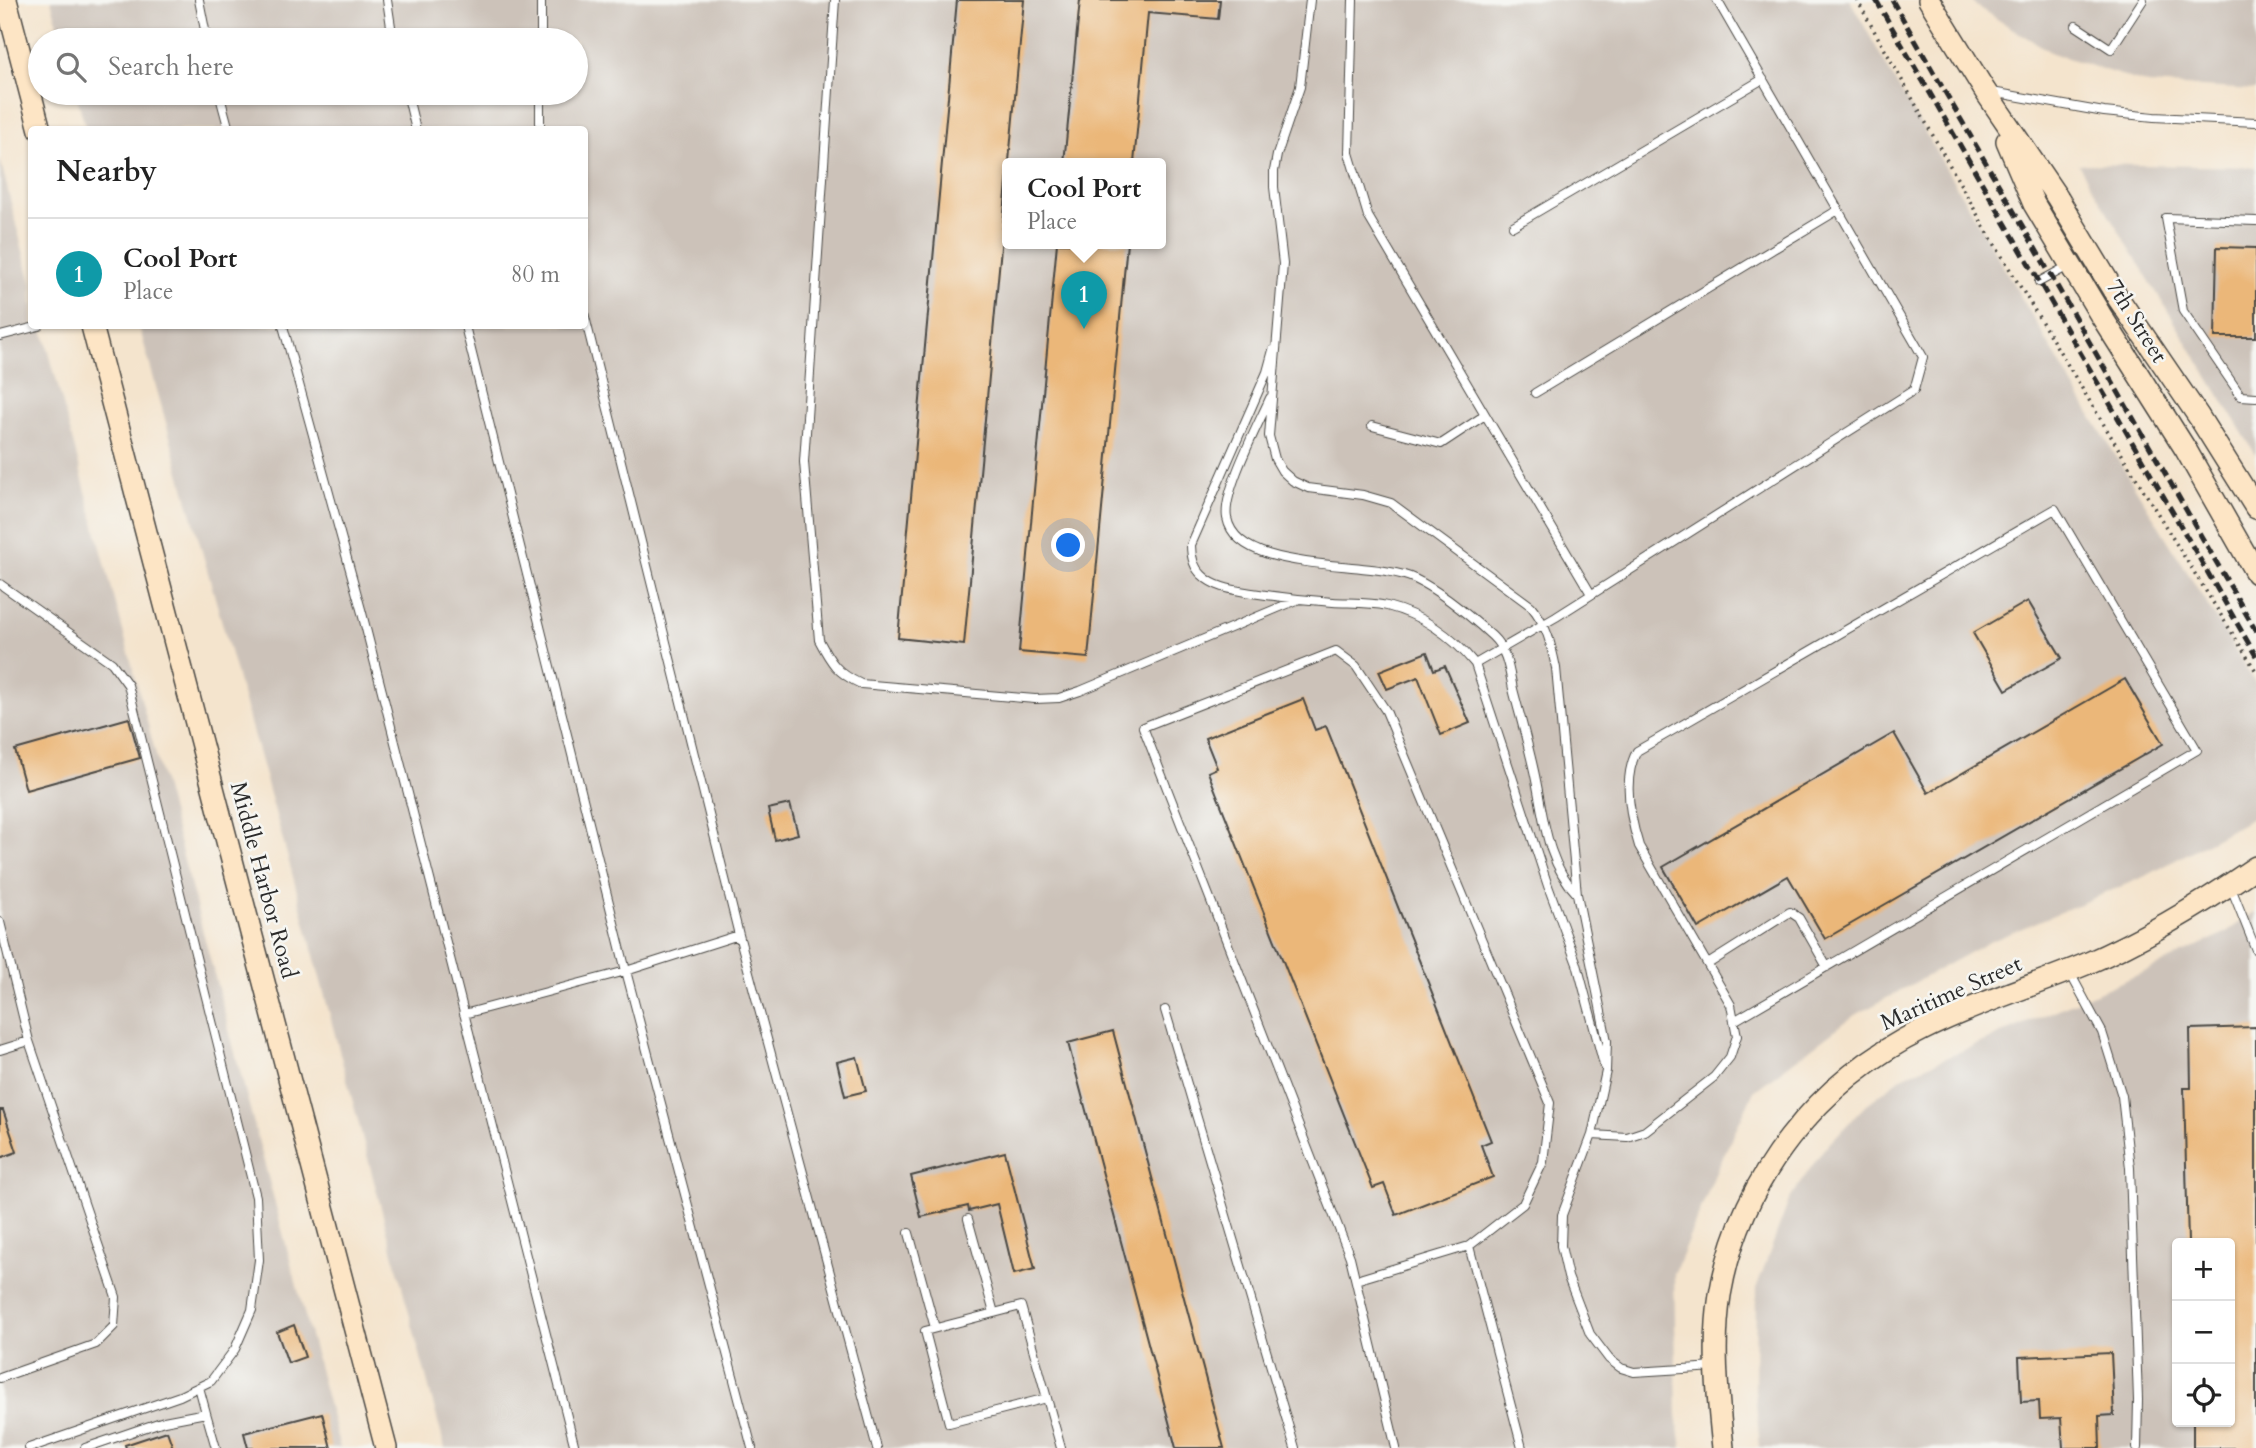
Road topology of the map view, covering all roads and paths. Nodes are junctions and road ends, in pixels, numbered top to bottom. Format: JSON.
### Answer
{"nodes":[{"id":1,"x":6,"y":0,"type":"edge"},
{"id":2,"x":199,"y":0,"type":"edge"},
{"id":3,"x":387,"y":0,"type":"edge"},
{"id":4,"x":541,"y":0,"type":"edge"},
{"id":5,"x":835,"y":0,"type":"edge"},
{"id":6,"x":1310,"y":0,"type":"edge"},
{"id":7,"x":1353,"y":0,"type":"edge"},
{"id":8,"x":1717,"y":0,"type":"edge"},
{"id":9,"x":1857,"y":0,"type":"edge"},
{"id":10,"x":1929,"y":0,"type":"edge"},
{"id":11,"x":2144,"y":0,"type":"edge"},
{"id":12,"x":2076,"y":26,"type":"dead end"},
{"id":13,"x":205,"y":28,"type":"edge"},
{"id":14,"x":391,"y":28,"type":"edge"},
{"id":15,"x":541,"y":28,"type":"edge"},
{"id":16,"x":1763,"y":79,"type":"junction"},
{"id":17,"x":28,"y":84,"type":"edge"},
{"id":18,"x":1985,"y":91,"type":"junction"},
{"id":19,"x":33,"y":105,"type":"edge"},
{"id":20,"x":222,"y":105,"type":"edge"},
{"id":21,"x":410,"y":105,"type":"edge"},
{"id":22,"x":540,"y":105,"type":"edge"},
{"id":23,"x":2256,"y":122,"type":"edge"},
{"id":24,"x":39,"y":126,"type":"edge"},
{"id":25,"x":228,"y":126,"type":"edge"},
{"id":26,"x":415,"y":126,"type":"edge"},
{"id":27,"x":540,"y":126,"type":"edge"},
{"id":28,"x":1838,"y":210,"type":"junction"},
{"id":29,"x":2256,"y":222,"type":"edge"},
{"id":30,"x":1513,"y":226,"type":"dead end"},
{"id":31,"x":2070,"y":264,"type":"junction"},
{"id":32,"x":2039,"y":282,"type":"dead end"},
{"id":33,"x":1280,"y":321,"type":"junction"},
{"id":34,"x":28,"y":329,"type":"edge"},
{"id":35,"x":93,"y":329,"type":"edge"},
{"id":36,"x":284,"y":329,"type":"edge"},
{"id":37,"x":466,"y":329,"type":"edge"},
{"id":38,"x":588,"y":329,"type":"edge"},
{"id":39,"x":0,"y":336,"type":"edge"},
{"id":40,"x":1272,"y":393,"type":"junction"},
{"id":41,"x":1535,"y":393,"type":"dead end"},
{"id":42,"x":2256,"y":397,"type":"edge"},
{"id":43,"x":1486,"y":415,"type":"junction"},
{"id":44,"x":1373,"y":426,"type":"dead end"},
{"id":45,"x":2256,"y":508,"type":"edge"},
{"id":46,"x":2256,"y":573,"type":"edge"},
{"id":47,"x":0,"y":584,"type":"edge"},
{"id":48,"x":1591,"y":594,"type":"junction"},
{"id":49,"x":1297,"y":600,"type":"junction"},
{"id":50,"x":1544,"y":623,"type":"junction"},
{"id":51,"x":1503,"y":648,"type":"junction"},
{"id":52,"x":1475,"y":664,"type":"junction"},
{"id":53,"x":2256,"y":671,"type":"edge"},
{"id":54,"x":2256,"y":867,"type":"edge"},
{"id":55,"x":2230,"y":885,"type":"junction"},
{"id":56,"x":1577,"y":894,"type":"junction"},
{"id":57,"x":0,"y":922,"type":"edge"},
{"id":58,"x":739,"y":935,"type":"junction"},
{"id":59,"x":2256,"y":950,"type":"edge"},
{"id":60,"x":1708,"y":964,"type":"junction"},
{"id":61,"x":1827,"y":967,"type":"junction"},
{"id":62,"x":626,"y":971,"type":"junction"},
{"id":63,"x":2069,"y":971,"type":"junction"},
{"id":64,"x":1165,"y":1010,"type":"dead end"},
{"id":65,"x":464,"y":1014,"type":"junction"},
{"id":66,"x":1734,"y":1021,"type":"junction"},
{"id":67,"x":29,"y":1041,"type":"junction"},
{"id":68,"x":0,"y":1050,"type":"edge"},
{"id":69,"x":1606,"y":1071,"type":"junction"},
{"id":70,"x":1592,"y":1135,"type":"junction"},
{"id":71,"x":968,"y":1219,"type":"dead end"},
{"id":72,"x":909,"y":1233,"type":"dead end"},
{"id":73,"x":1469,"y":1246,"type":"junction"},
{"id":74,"x":1356,"y":1280,"type":"junction"},
{"id":75,"x":994,"y":1313,"type":"junction"},
{"id":76,"x":935,"y":1328,"type":"junction"},
{"id":77,"x":1716,"y":1367,"type":"junction"},
{"id":78,"x":0,"y":1377,"type":"edge"},
{"id":79,"x":200,"y":1387,"type":"junction"},
{"id":80,"x":1046,"y":1398,"type":"junction"},
{"id":81,"x":206,"y":1413,"type":"junction"},
{"id":82,"x":29,"y":1448,"type":"edge"},
{"id":83,"x":85,"y":1448,"type":"edge"},
{"id":84,"x":216,"y":1448,"type":"edge"},
{"id":85,"x":386,"y":1448,"type":"edge"},
{"id":86,"x":575,"y":1448,"type":"edge"},
{"id":87,"x":752,"y":1448,"type":"edge"},
{"id":88,"x":877,"y":1448,"type":"edge"},
{"id":89,"x":1060,"y":1448,"type":"edge"},
{"id":90,"x":1295,"y":1448,"type":"edge"},
{"id":91,"x":1396,"y":1448,"type":"edge"},
{"id":92,"x":1522,"y":1448,"type":"edge"},
{"id":93,"x":1723,"y":1448,"type":"edge"},
{"id":94,"x":2137,"y":1448,"type":"edge"}],
"edges":[{"from":1,"to":17,"type":"main road"},
{"from":2,"to":13,"type":"lane"},
{"from":3,"to":14,"type":"lane"},
{"from":4,"to":15,"type":"lane"},
{"from":5,"to":49,"type":"lane"},
{"from":6,"to":33,"type":"lane"},
{"from":7,"to":43,"type":"lane"},
{"from":8,"to":16,"type":"lane"},
{"from":9,"to":53,"type":"path"},
{"from":10,"to":18,"type":"main road","name":"7th Street"},
{"from":11,"to":12,"type":"lane"},
{"from":16,"to":28,"type":"lane"},
{"from":16,"to":30,"type":"lane"},
{"from":18,"to":23,"type":"lane"},
{"from":18,"to":31,"type":"main road","name":"7th Street"},
{"from":18,"to":45,"type":"main road","name":"7th Street"},
{"from":19,"to":24,"type":"main road"},
{"from":20,"to":25,"type":"lane"},
{"from":21,"to":26,"type":"lane"},
{"from":22,"to":27,"type":"lane"},
{"from":28,"to":41,"type":"lane"},
{"from":28,"to":48,"type":"lane"},
{"from":29,"to":42,"type":"lane"},
{"from":31,"to":32,"type":"lane"},
{"from":31,"to":46,"type":"main road","name":"7th Street"},
{"from":33,"to":40,"type":"lane"},
{"from":33,"to":49,"type":"lane"},
{"from":34,"to":39,"type":"lane"},
{"from":35,"to":85,"type":"main road","name":"Middle Harbor Road"},
{"from":36,"to":65,"type":"lane"},
{"from":37,"to":62,"type":"lane"},
{"from":38,"to":58,"type":"lane"},
{"from":40,"to":50,"type":"lane"},
{"from":40,"to":51,"type":"lane"},
{"from":43,"to":44,"type":"lane"},
{"from":43,"to":48,"type":"lane"},
{"from":47,"to":79,"type":"lane"},
{"from":48,"to":50,"type":"lane"},
{"from":49,"to":52,"type":"lane"},
{"from":50,"to":51,"type":"lane"},
{"from":50,"to":56,"type":"lane"},
{"from":51,"to":52,"type":"lane"},
{"from":51,"to":56,"type":"lane"},
{"from":52,"to":69,"type":"lane"},
{"from":54,"to":55,"type":"main road","name":"Maritime Street"},
{"from":55,"to":59,"type":"lane"},
{"from":55,"to":63,"type":"main road","name":"Maritime Street"},
{"from":56,"to":69,"type":"lane"},
{"from":57,"to":67,"type":"lane"},
{"from":58,"to":62,"type":"lane"},
{"from":58,"to":88,"type":"lane"},
{"from":60,"to":61,"type":"lane"},
{"from":60,"to":61,"type":"lane"},
{"from":60,"to":66,"type":"lane"},
{"from":61,"to":66,"type":"lane"},
{"from":62,"to":65,"type":"lane"},
{"from":62,"to":87,"type":"lane"},
{"from":63,"to":77,"type":"main road","name":"Maritime Street"},
{"from":63,"to":94,"type":"lane"},
{"from":64,"to":90,"type":"lane"},
{"from":65,"to":86,"type":"lane"},
{"from":66,"to":70,"type":"lane"},
{"from":67,"to":68,"type":"lane"},
{"from":67,"to":78,"type":"lane"},
{"from":69,"to":70,"type":"lane"},
{"from":70,"to":77,"type":"lane"},
{"from":71,"to":75,"type":"lane"},
{"from":72,"to":76,"type":"lane"},
{"from":73,"to":74,"type":"lane"},
{"from":73,"to":74,"type":"lane"},
{"from":73,"to":92,"type":"lane"},
{"from":74,"to":91,"type":"lane"},
{"from":75,"to":76,"type":"lane"},
{"from":75,"to":80,"type":"lane"},
{"from":76,"to":80,"type":"lane"},
{"from":77,"to":93,"type":"main road","name":"Maritime Street"},
{"from":79,"to":81,"type":"lane"},
{"from":79,"to":82,"type":"lane"},
{"from":80,"to":89,"type":"lane"},
{"from":81,"to":83,"type":"lane"},
{"from":81,"to":84,"type":"lane"}]}
